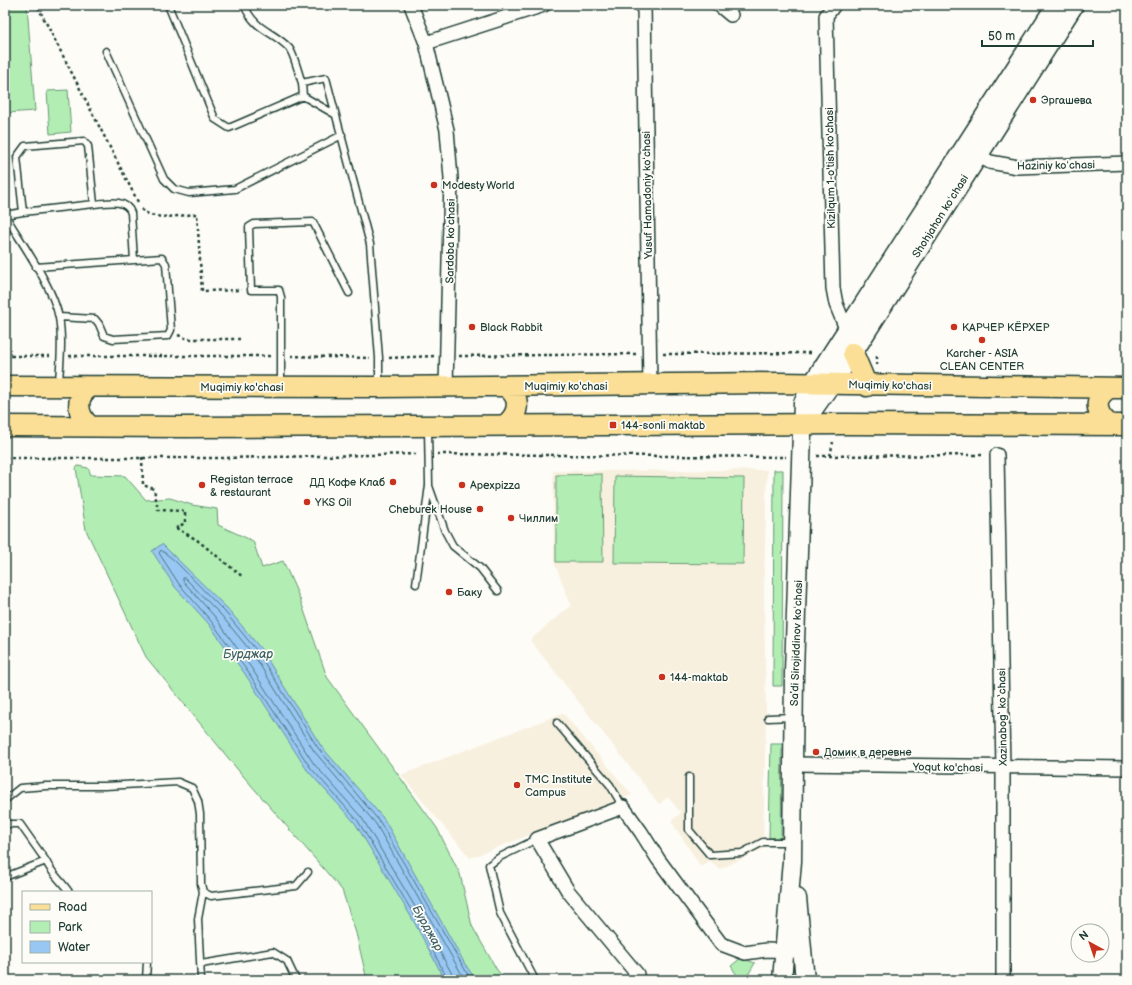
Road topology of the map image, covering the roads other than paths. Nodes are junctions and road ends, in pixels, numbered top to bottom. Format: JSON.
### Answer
{"nodes":[{"id":1,"x":168,"y":5,"type":"edge"},
{"id":2,"x":244,"y":5,"type":"edge"},
{"id":3,"x":411,"y":5,"type":"edge"},
{"id":4,"x":544,"y":5,"type":"edge"},
{"id":5,"x":644,"y":5,"type":"edge"},
{"id":6,"x":719,"y":5,"type":"edge"},
{"id":7,"x":834,"y":5,"type":"edge"},
{"id":8,"x":1056,"y":5,"type":"edge"},
{"id":9,"x":1074,"y":5,"type":"edge"},
{"id":10,"x":731,"y":14,"type":"dead end"},
{"id":11,"x":426,"y":43,"type":"junction"},
{"id":12,"x":106,"y":52,"type":"dead end"},
{"id":13,"x":302,"y":83,"type":"junction"},
{"id":14,"x":303,"y":96,"type":"junction"},
{"id":15,"x":336,"y":115,"type":"junction"},
{"id":16,"x":342,"y":135,"type":"junction"},
{"id":17,"x":971,"y":152,"type":"junction"},
{"id":18,"x":1127,"y":163,"type":"edge"},
{"id":19,"x":94,"y":204,"type":"junction"},
{"id":20,"x":23,"y":212,"type":"junction"},
{"id":21,"x":5,"y":215,"type":"edge"},
{"id":22,"x":134,"y":260,"type":"junction"},
{"id":23,"x":36,"y":267,"type":"junction"},
{"id":24,"x":349,"y":293,"type":"dead end"},
{"id":25,"x":59,"y":317,"type":"junction"},
{"id":26,"x":847,"y":331,"type":"junction"},
{"id":27,"x":853,"y":353,"type":"junction"},
{"id":28,"x":872,"y":378,"type":"junction"},
{"id":29,"x":812,"y":384,"type":"junction"},
{"id":30,"x":650,"y":385,"type":"junction"},
{"id":31,"x":6,"y":386,"type":"edge"},
{"id":32,"x":446,"y":386,"type":"junction"},
{"id":33,"x":504,"y":386,"type":"junction"},
{"id":34,"x":59,"y":387,"type":"junction"},
{"id":35,"x":91,"y":387,"type":"junction"},
{"id":36,"x":281,"y":387,"type":"junction"},
{"id":37,"x":379,"y":387,"type":"junction"},
{"id":38,"x":1119,"y":388,"type":"edge"},
{"id":39,"x":802,"y":424,"type":"junction"},
{"id":40,"x":505,"y":425,"type":"junction"},
{"id":41,"x":1119,"y":425,"type":"edge"},
{"id":42,"x":9,"y":426,"type":"edge"},
{"id":43,"x":90,"y":426,"type":"junction"},
{"id":44,"x":428,"y":426,"type":"junction"},
{"id":45,"x":997,"y":455,"type":"road end"},
{"id":46,"x":429,"y":485,"type":"junction"},
{"id":47,"x":416,"y":584,"type":"dead end"},
{"id":48,"x":498,"y":591,"type":"dead end"},
{"id":49,"x":794,"y":717,"type":"junction"},
{"id":50,"x":768,"y":718,"type":"dead end"},
{"id":51,"x":557,"y":723,"type":"dead end"},
{"id":52,"x":793,"y":764,"type":"junction"},
{"id":53,"x":1003,"y":768,"type":"junction"},
{"id":54,"x":1127,"y":768,"type":"edge"},
{"id":55,"x":689,"y":777,"type":"dead end"},
{"id":56,"x":5,"y":800,"type":"edge"},
{"id":57,"x":623,"y":807,"type":"junction"},
{"id":58,"x":5,"y":824,"type":"edge"},
{"id":59,"x":538,"y":839,"type":"junction"},
{"id":60,"x":792,"y":842,"type":"junction"},
{"id":61,"x":46,"y":861,"type":"junction"},
{"id":62,"x":792,"y":861,"type":"junction"},
{"id":63,"x":308,"y":872,"type":"dead end"},
{"id":64,"x":5,"y":877,"type":"edge"},
{"id":65,"x":68,"y":891,"type":"edge"},
{"id":66,"x":203,"y":892,"type":"junction"},
{"id":67,"x":784,"y":950,"type":"junction"},
{"id":68,"x":803,"y":952,"type":"junction"},
{"id":69,"x":147,"y":963,"type":"edge"},
{"id":70,"x":202,"y":964,"type":"junction"},
{"id":71,"x":637,"y":974,"type":"dead end"},
{"id":72,"x":146,"y":980,"type":"edge"},
{"id":73,"x":201,"y":980,"type":"edge"},
{"id":74,"x":296,"y":980,"type":"edge"},
{"id":75,"x":535,"y":980,"type":"edge"},
{"id":76,"x":782,"y":980,"type":"edge"},
{"id":77,"x":805,"y":980,"type":"edge"},
{"id":78,"x":1003,"y":980,"type":"edge"}],
"edges":[{"from":1,"to":14,"type":"lane"},
{"from":2,"to":13,"type":"lane"},
{"from":3,"to":11,"type":"street","name":"Sardoba koʻchasi"},
{"from":4,"to":11,"type":"street"},
{"from":5,"to":30,"type":"street","name":"Yusuf Hamadoniy koʻchasi"},
{"from":6,"to":10,"type":"street"},
{"from":7,"to":26,"type":"street","name":"Kizilqum 1-o'tish ko'chasi"},
{"from":8,"to":17,"type":"main road","name":"Shohjahon koʻchasi"},
{"from":9,"to":17,"type":"main road","name":"Shohjahon koʻchasi"},
{"from":11,"to":32,"type":"street","name":"Sardoba koʻchasi"},
{"from":12,"to":16,"type":"lane"},
{"from":13,"to":14,"type":"lane"},
{"from":13,"to":15,"type":"lane"},
{"from":14,"to":15,"type":"lane"},
{"from":15,"to":16,"type":"lane"},
{"from":16,"to":37,"type":"lane"},
{"from":17,"to":18,"type":"street","name":"Haziniy koʻchasi"},
{"from":17,"to":26,"type":"main road","name":"Shohjahon koʻchasi"},
{"from":17,"to":27,"type":"main road","name":"Shohjahon koʻchasi"},
{"from":19,"to":20,"type":"lane"},
{"from":19,"to":20,"type":"lane"},
{"from":19,"to":22,"type":"lane"},
{"from":20,"to":21,"type":"lane"},
{"from":21,"to":23,"type":"lane"},
{"from":22,"to":23,"type":"lane"},
{"from":22,"to":25,"type":"lane"},
{"from":23,"to":25,"type":"lane"},
{"from":24,"to":36,"type":"lane"},
{"from":25,"to":34,"type":"lane"},
{"from":26,"to":29,"type":"main road","name":"Shohjahon koʻchasi"},
{"from":27,"to":28,"type":"main road"},
{"from":27,"to":29,"type":"main road","name":"Shohjahon koʻchasi"},
{"from":28,"to":29,"type":"main road","name":"Muqimiy ko'chasi"},
{"from":28,"to":38,"type":"main road","name":"Muqimiy ko'chasi"},
{"from":29,"to":30,"type":"main road","name":"Muqimiy ko'chasi"},
{"from":29,"to":39,"type":"main road","name":"Shohjahon koʻchasi"},
{"from":29,"to":39,"type":"main road","name":"Saʼdi Sirojiddinov koʻchasi"},
{"from":30,"to":33,"type":"main road","name":"Muqimiy ko'chasi"},
{"from":31,"to":34,"type":"main road","name":"Muqimiy ko'chasi"},
{"from":32,"to":33,"type":"main road","name":"Muqimiy ko'chasi"},
{"from":32,"to":37,"type":"main road","name":"Muqimiy ko'chasi"},
{"from":33,"to":40,"type":"main road"},
{"from":34,"to":35,"type":"main road","name":"Muqimiy ko'chasi"},
{"from":35,"to":36,"type":"main road","name":"Muqimiy ko'chasi"},
{"from":35,"to":43,"type":"main road"},
{"from":36,"to":37,"type":"main road","name":"Muqimiy ko'chasi"},
{"from":38,"to":41,"type":"main road"},
{"from":39,"to":40,"type":"main road"},
{"from":39,"to":41,"type":"main road"},
{"from":39,"to":49,"type":"main road","name":"Saʼdi Sirojiddinov koʻchasi"},
{"from":40,"to":44,"type":"main road"},
{"from":42,"to":43,"type":"main road"},
{"from":43,"to":44,"type":"main road"},
{"from":44,"to":46,"type":"lane"},
{"from":45,"to":53,"type":"street","name":"Xazinabog‘ ko‘chasi"},
{"from":46,"to":47,"type":"lane"},
{"from":46,"to":48,"type":"lane"},
{"from":49,"to":50,"type":"lane"},
{"from":49,"to":52,"type":"main road","name":"Saʼdi Sirojiddinov koʻchasi"},
{"from":51,"to":57,"type":"lane"},
{"from":52,"to":53,"type":"street","name":"Yoqut ko'chasi"},
{"from":52,"to":60,"type":"main road","name":"Saʼdi Sirojiddinov koʻchasi"},
{"from":53,"to":54,"type":"street","name":"Yoqut ko'chasi"},
{"from":53,"to":78,"type":"street","name":"Xazinabog‘ ko‘chasi"},
{"from":55,"to":60,"type":"lane"},
{"from":56,"to":66,"type":"lane"},
{"from":57,"to":59,"type":"street"},
{"from":57,"to":67,"type":"street"},
{"from":58,"to":61,"type":"lane"},
{"from":59,"to":71,"type":"street"},
{"from":59,"to":75,"type":"lane"},
{"from":60,"to":62,"type":"main road","name":"Saʼdi Sirojiddinov koʻchasi"},
{"from":61,"to":64,"type":"lane"},
{"from":61,"to":65,"type":"lane"},
{"from":62,"to":67,"type":"main road"},
{"from":62,"to":68,"type":"main road"},
{"from":63,"to":66,"type":"lane"},
{"from":66,"to":70,"type":"lane"},
{"from":67,"to":68,"type":"street"},
{"from":67,"to":76,"type":"main road"},
{"from":68,"to":77,"type":"main road"},
{"from":69,"to":72,"type":"lane"},
{"from":70,"to":73,"type":"lane"},
{"from":70,"to":74,"type":"lane"}]}
